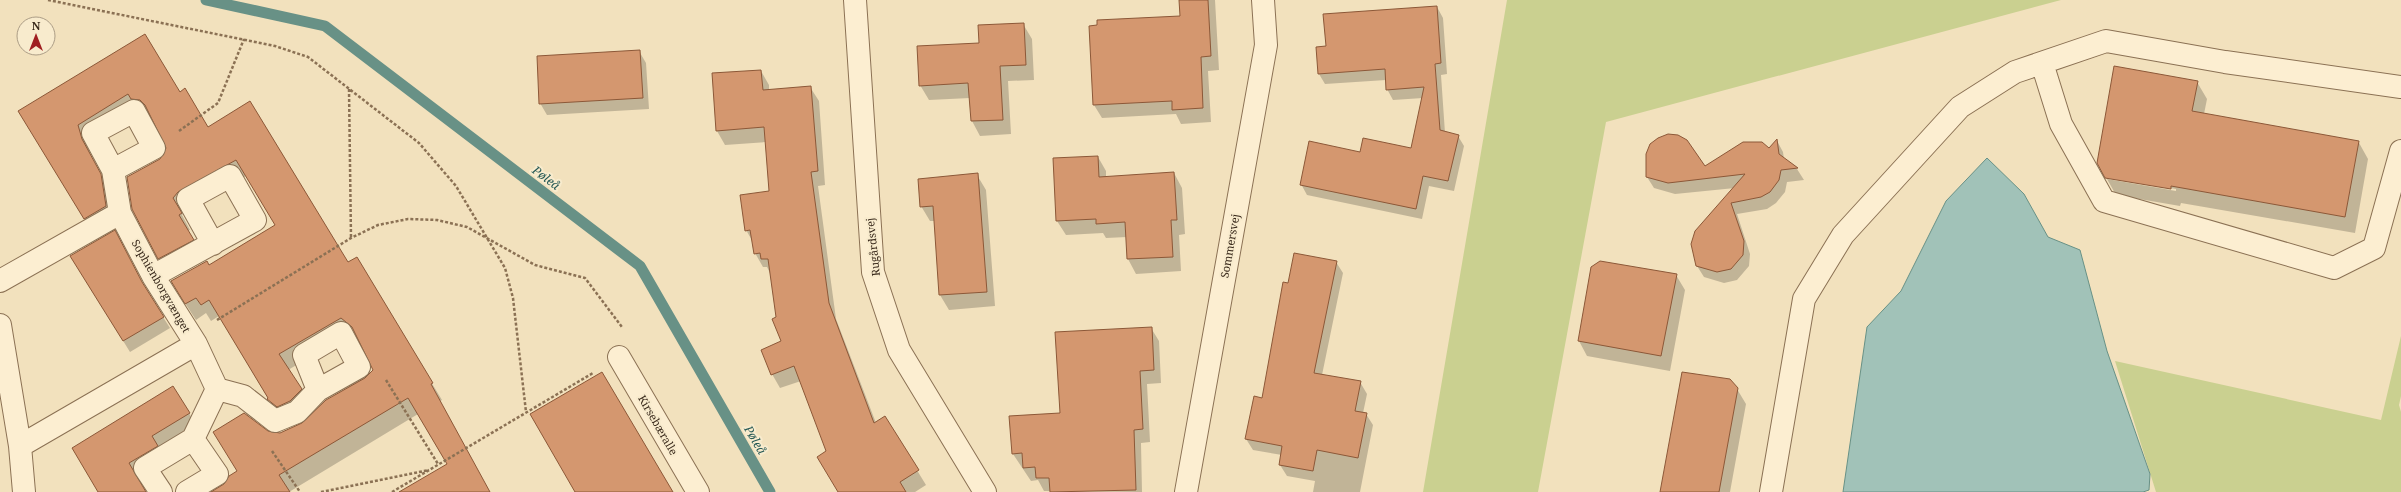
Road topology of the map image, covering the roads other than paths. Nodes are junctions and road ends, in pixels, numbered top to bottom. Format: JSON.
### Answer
{"nodes":[{"id":1,"x":855,"y":0,"type":"edge"},
{"id":2,"x":1263,"y":0,"type":"edge"},
{"id":3,"x":2042,"y":63,"type":"junction"},
{"id":4,"x":2401,"y":86,"type":"edge"},
{"id":5,"x":2401,"y":151,"type":"edge"},
{"id":6,"x":113,"y":170,"type":"junction"},
{"id":7,"x":120,"y":213,"type":"junction"},
{"id":8,"x":213,"y":244,"type":"dead end"},
{"id":9,"x":153,"y":276,"type":"junction"},
{"id":10,"x":0,"y":281,"type":"edge"},
{"id":11,"x":0,"y":325,"type":"edge"},
{"id":12,"x":196,"y":344,"type":"junction"},
{"id":13,"x":619,"y":357,"type":"road end"},
{"id":14,"x":217,"y":389,"type":"junction"},
{"id":15,"x":318,"y":390,"type":"junction"},
{"id":16,"x":193,"y":439,"type":"junction"},
{"id":17,"x":20,"y":446,"type":"junction"},
{"id":18,"x":24,"y":492,"type":"edge"},
{"id":19,"x":162,"y":492,"type":"edge"},
{"id":20,"x":187,"y":492,"type":"edge"},
{"id":21,"x":698,"y":492,"type":"edge"},
{"id":22,"x":985,"y":492,"type":"edge"},
{"id":23,"x":1186,"y":492,"type":"edge"},
{"id":24,"x":1771,"y":492,"type":"edge"}],
"edges":[{"from":1,"to":22,"type":"street","name":"Rugårdsvej"},
{"from":2,"to":23,"type":"street","name":"Sommersvej"},
{"from":3,"to":4,"type":"street"},
{"from":3,"to":5,"type":"street"},
{"from":3,"to":24,"type":"street"},
{"from":6,"to":6,"type":"street","name":"Sophienborgvænget"},
{"from":6,"to":7,"type":"street","name":"Sophienborgvænget"},
{"from":7,"to":9,"type":"street","name":"Sophienborgvænget"},
{"from":7,"to":10,"type":"street"},
{"from":8,"to":9,"type":"street"},
{"from":9,"to":12,"type":"street","name":"Sophienborgvænget"},
{"from":11,"to":17,"type":"street"},
{"from":12,"to":14,"type":"street"},
{"from":12,"to":17,"type":"street","name":"Sophienborgvænget"},
{"from":13,"to":21,"type":"street","name":"Kirsebæralle"},
{"from":14,"to":15,"type":"street"},
{"from":14,"to":16,"type":"street"},
{"from":15,"to":15,"type":"street"},
{"from":16,"to":19,"type":"street"},
{"from":16,"to":20,"type":"street"},
{"from":17,"to":18,"type":"street"}]}
